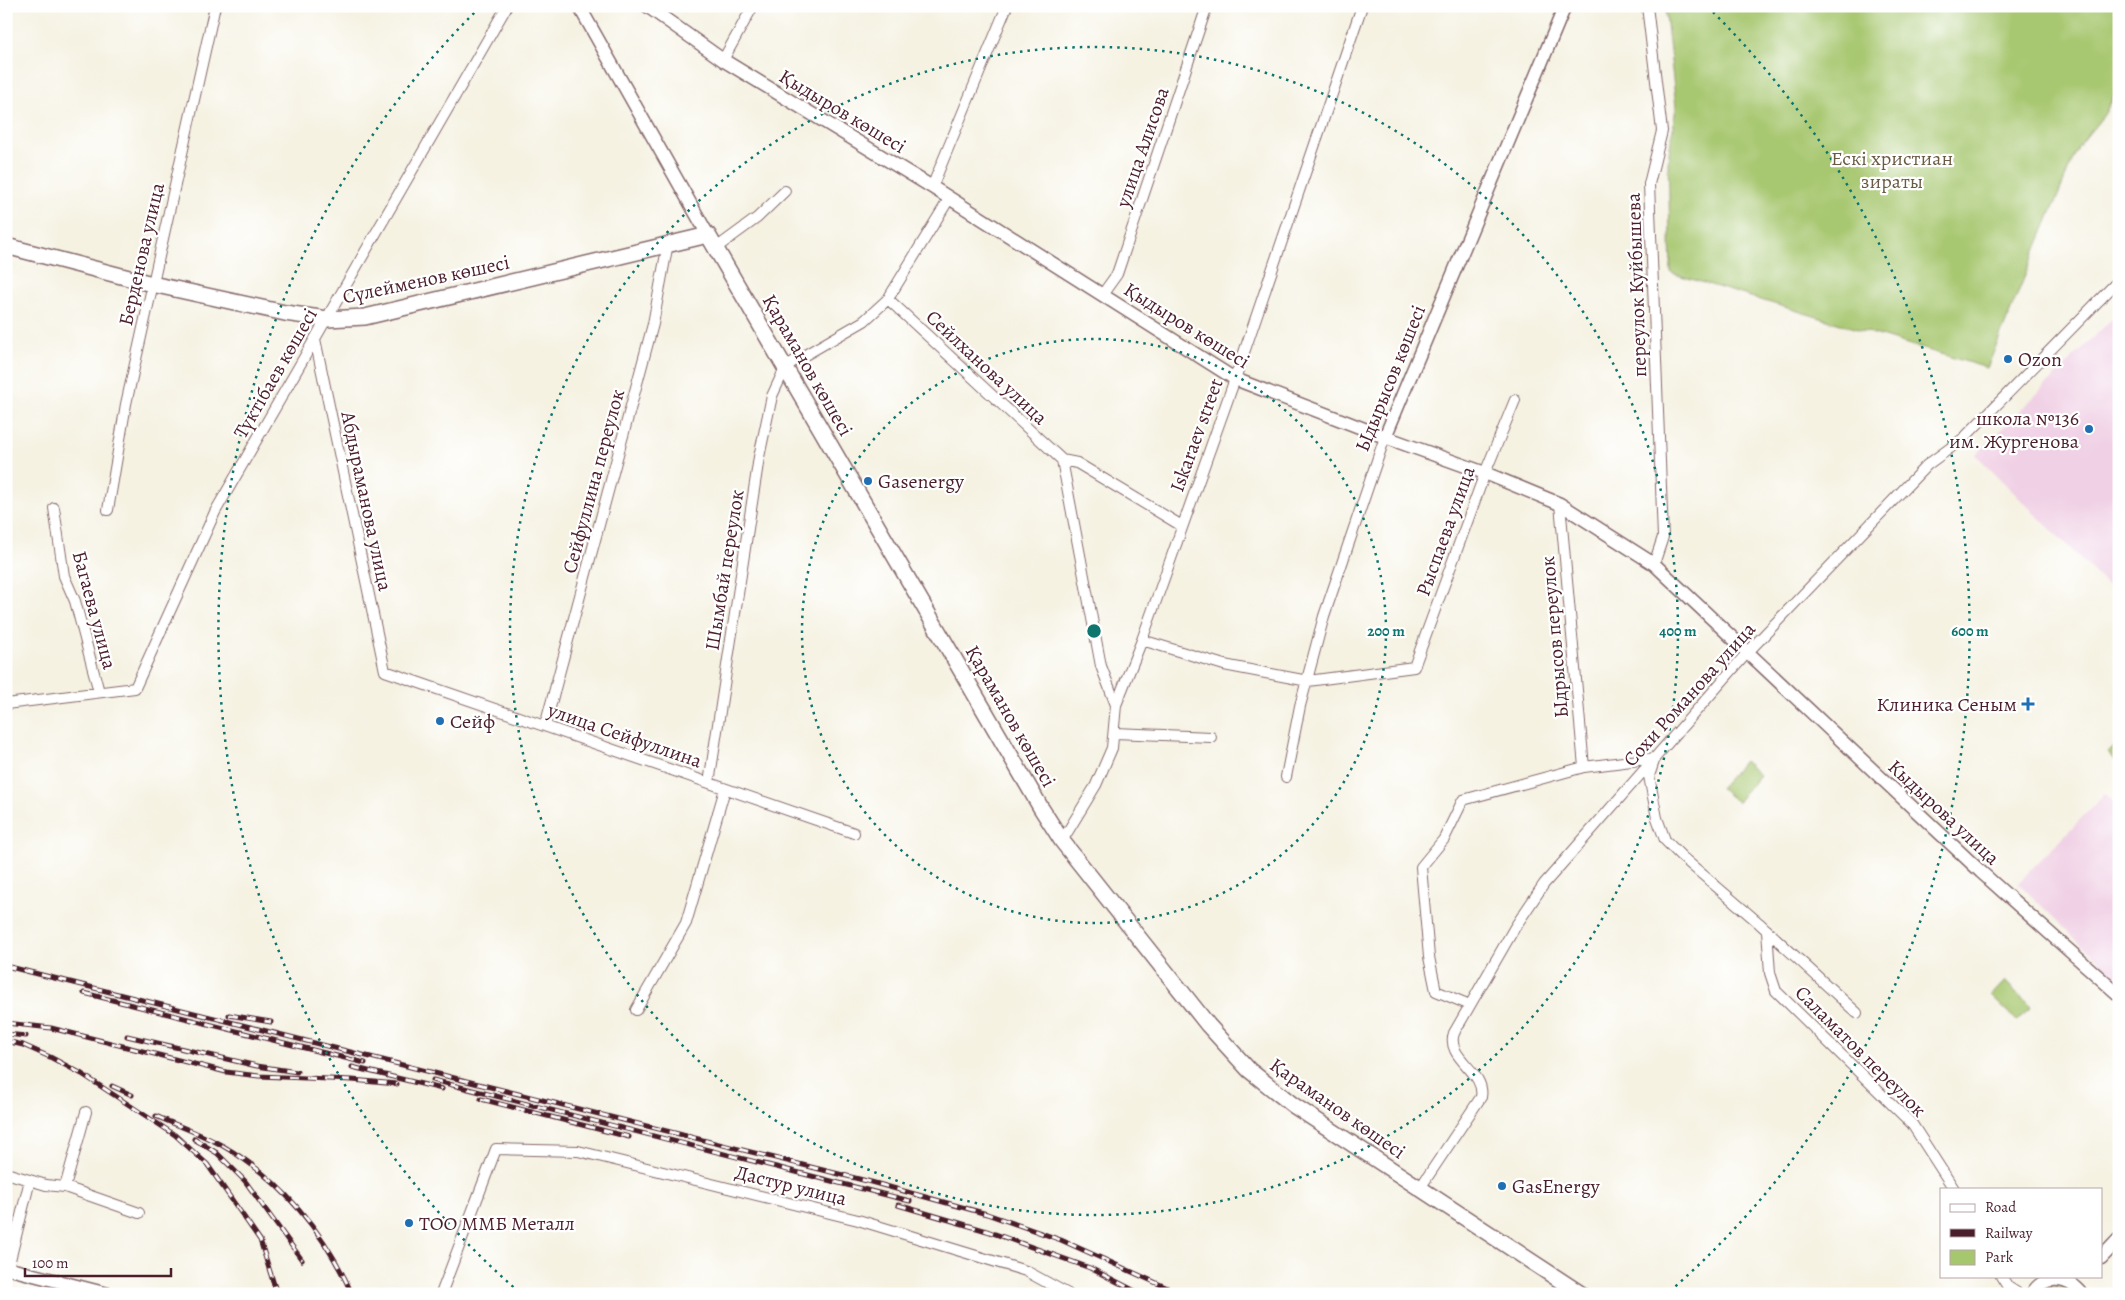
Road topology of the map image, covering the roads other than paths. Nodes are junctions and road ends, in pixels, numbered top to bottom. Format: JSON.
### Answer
{"nodes":[{"id":1,"x":215,"y":6,"type":"edge"},
{"id":2,"x":507,"y":6,"type":"edge"},
{"id":3,"x":579,"y":6,"type":"edge"},
{"id":4,"x":647,"y":6,"type":"edge"},
{"id":5,"x":753,"y":6,"type":"edge"},
{"id":6,"x":1007,"y":6,"type":"edge"},
{"id":7,"x":1207,"y":6,"type":"edge"},
{"id":8,"x":1362,"y":6,"type":"edge"},
{"id":9,"x":1565,"y":6,"type":"edge"},
{"id":10,"x":1648,"y":6,"type":"edge"},
{"id":11,"x":723,"y":60,"type":"junction"},
{"id":12,"x":932,"y":187,"type":"junction"},
{"id":13,"x":785,"y":190,"type":"dead end"},
{"id":14,"x":950,"y":199,"type":"junction"},
{"id":15,"x":708,"y":235,"type":"junction"},
{"id":16,"x":668,"y":243,"type":"junction"},
{"id":17,"x":6,"y":246,"type":"edge"},
{"id":18,"x":716,"y":248,"type":"junction"},
{"id":19,"x":2119,"y":280,"type":"edge"},
{"id":20,"x":152,"y":284,"type":"junction"},
{"id":21,"x":1102,"y":295,"type":"junction"},
{"id":22,"x":888,"y":299,"type":"junction"},
{"id":23,"x":327,"y":319,"type":"junction"},
{"id":24,"x":315,"y":339,"type":"junction"},
{"id":25,"x":786,"y":366,"type":"junction"},
{"id":26,"x":1234,"y":379,"type":"junction"},
{"id":27,"x":1515,"y":400,"type":"dead end"},
{"id":28,"x":1385,"y":437,"type":"junction"},
{"id":29,"x":1062,"y":460,"type":"junction"},
{"id":30,"x":1485,"y":473,"type":"junction"},
{"id":31,"x":1560,"y":504,"type":"junction"},
{"id":32,"x":54,"y":508,"type":"dead end"},
{"id":33,"x":108,"y":510,"type":"dead end"},
{"id":34,"x":1182,"y":526,"type":"junction"},
{"id":35,"x":1654,"y":564,"type":"junction"},
{"id":36,"x":1142,"y":640,"type":"junction"},
{"id":37,"x":1747,"y":653,"type":"junction"},
{"id":38,"x":385,"y":671,"type":"joint"},
{"id":39,"x":1307,"y":680,"type":"junction"},
{"id":40,"x":99,"y":692,"type":"junction"},
{"id":41,"x":6,"y":704,"type":"edge"},
{"id":42,"x":1116,"y":705,"type":"junction"},
{"id":43,"x":545,"y":726,"type":"junction"},
{"id":44,"x":1114,"y":733,"type":"junction"},
{"id":45,"x":1211,"y":737,"type":"dead end"},
{"id":46,"x":1654,"y":758,"type":"junction"},
{"id":47,"x":1584,"y":767,"type":"junction"},
{"id":48,"x":1286,"y":777,"type":"dead end"},
{"id":49,"x":709,"y":783,"type":"junction"},
{"id":50,"x":725,"y":789,"type":"junction"},
{"id":51,"x":854,"y":833,"type":"dead end"},
{"id":52,"x":1062,"y":841,"type":"junction"},
{"id":53,"x":1767,"y":930,"type":"junction"},
{"id":54,"x":2119,"y":995,"type":"edge"},
{"id":55,"x":1470,"y":1005,"type":"junction"},
{"id":56,"x":636,"y":1010,"type":"dead end"},
{"id":57,"x":1856,"y":1012,"type":"dead end"},
{"id":58,"x":86,"y":1112,"type":"dead end"},
{"id":59,"x":6,"y":1173,"type":"edge"},
{"id":60,"x":30,"y":1180,"type":"junction"},
{"id":61,"x":65,"y":1187,"type":"junction"},
{"id":62,"x":1420,"y":1188,"type":"junction"},
{"id":63,"x":1953,"y":1188,"type":"edge"},
{"id":64,"x":138,"y":1213,"type":"dead end"},
{"id":65,"x":2119,"y":1239,"type":"edge"},
{"id":66,"x":2102,"y":1257,"type":"edge"},
{"id":67,"x":7,"y":1268,"type":"edge"},
{"id":68,"x":2002,"y":1278,"type":"edge"},
{"id":69,"x":2084,"y":1278,"type":"edge"},
{"id":70,"x":2079,"y":1290,"type":"edge"},
{"id":71,"x":108,"y":1294,"type":"edge"},
{"id":72,"x":441,"y":1294,"type":"edge"},
{"id":73,"x":1068,"y":1294,"type":"edge"},
{"id":74,"x":1581,"y":1294,"type":"edge"},
{"id":75,"x":2019,"y":1294,"type":"edge"},
{"id":76,"x":2032,"y":1294,"type":"edge"}],
"edges":[{"from":1,"to":20,"type":"street","name":"Берденова улица"},
{"from":2,"to":23,"type":"street","name":"Түктібаев көшесі"},
{"from":3,"to":15,"type":"street","name":"Қараманов көшесі"},
{"from":4,"to":11,"type":"street","name":"Қыдыров көшесі"},
{"from":5,"to":11,"type":"street"},
{"from":6,"to":12,"type":"street"},
{"from":7,"to":21,"type":"street","name":"улица Алисова"},
{"from":8,"to":26,"type":"street","name":"Iskaraev street"},
{"from":9,"to":28,"type":"street","name":"Ыдырысов көшесі"},
{"from":10,"to":35,"type":"street","name":"переулок Куйбышева"},
{"from":11,"to":12,"type":"street","name":"Қыдыров көшесі"},
{"from":12,"to":14,"type":"street","name":"Қыдыров көшесі"},
{"from":13,"to":18,"type":"street"},
{"from":14,"to":21,"type":"street","name":"Қыдыров көшесі"},
{"from":14,"to":22,"type":"street"},
{"from":15,"to":16,"type":"main road","name":"Сүлейменов көшесі"},
{"from":15,"to":18,"type":"main road","name":"Қараманов көшесі"},
{"from":16,"to":23,"type":"main road","name":"Сүлейменов көшесі"},
{"from":16,"to":43,"type":"street","name":"Сейфуллина переулок"},
{"from":17,"to":20,"type":"main road","name":"Сүлейменов көшесі"},
{"from":18,"to":25,"type":"main road","name":"Қараманов көшесі"},
{"from":19,"to":37,"type":"street","name":"Сохи Романова улица"},
{"from":20,"to":23,"type":"main road","name":"Сүлейменов көшесі"},
{"from":20,"to":33,"type":"street","name":"Берденова улица"},
{"from":21,"to":26,"type":"street","name":"Қыдыров көшесі"},
{"from":22,"to":25,"type":"street"},
{"from":22,"to":29,"type":"street","name":"Сейлханова улица"},
{"from":23,"to":24,"type":"street","name":"Түктібаев көшесі"},
{"from":24,"to":38,"type":"street","name":"Абдыраманова улица"},
{"from":24,"to":40,"type":"street","name":"Түктібаев көшесі"},
{"from":25,"to":49,"type":"street","name":"Шымбай переулок"},
{"from":25,"to":52,"type":"main road","name":"Қараманов көшесі"},
{"from":26,"to":28,"type":"street","name":"Қыдыров көшесі"},
{"from":26,"to":34,"type":"street","name":"Iskaraev street"},
{"from":27,"to":30,"type":"street","name":"Рыспаева улица"},
{"from":28,"to":30,"type":"street","name":"Қыдыров көшесі"},
{"from":28,"to":39,"type":"street","name":"Ыдырысов көшесі"},
{"from":29,"to":34,"type":"street","name":"Сейлханова улица"},
{"from":29,"to":42,"type":"street"},
{"from":30,"to":31,"type":"street","name":"Қыдыров көшесі"},
{"from":30,"to":39,"type":"street","name":"Рыспаева улица"},
{"from":31,"to":35,"type":"street","name":"Қыдыров көшесі"},
{"from":31,"to":47,"type":"street","name":"Ыдрысов переулок"},
{"from":32,"to":40,"type":"street","name":"Багаева улица"},
{"from":34,"to":36,"type":"street","name":"Iskaraev street"},
{"from":35,"to":37,"type":"street","name":"Қыдыров көшесі"},
{"from":36,"to":39,"type":"street","name":"Рыспаева улица"},
{"from":36,"to":42,"type":"street","name":"Iskaraev street"},
{"from":37,"to":46,"type":"street","name":"Сохи Романова улица"},
{"from":37,"to":54,"type":"street","name":"Кыдырова улица"},
{"from":38,"to":43,"type":"street","name":"улица Сейфуллина"},
{"from":39,"to":48,"type":"street","name":"Ыдырысов көшесі"},
{"from":40,"to":41,"type":"street"},
{"from":42,"to":44,"type":"street","name":"Iskaraev street"},
{"from":43,"to":49,"type":"street","name":"улица Сейфуллина"},
{"from":44,"to":45,"type":"street"},
{"from":44,"to":52,"type":"street","name":"Iskaraev street"},
{"from":46,"to":47,"type":"street"},
{"from":46,"to":53,"type":"street","name":"Саламатов переулок"},
{"from":46,"to":55,"type":"street","name":"Сохи Романова улица"},
{"from":47,"to":55,"type":"street"},
{"from":49,"to":50,"type":"street","name":"улица Сейфуллина"},
{"from":50,"to":51,"type":"street","name":"улица Сейфуллина"},
{"from":50,"to":56,"type":"street"},
{"from":52,"to":62,"type":"main road","name":"Қараманов көшесі"},
{"from":53,"to":57,"type":"street","name":"Саламатов переулок"},
{"from":53,"to":63,"type":"street","name":"Саламатов переулок"},
{"from":55,"to":62,"type":"street","name":"Сохи Романова улица"},
{"from":58,"to":61,"type":"street"},
{"from":59,"to":60,"type":"street"},
{"from":60,"to":61,"type":"street"},
{"from":60,"to":67,"type":"street"},
{"from":61,"to":64,"type":"street"},
{"from":62,"to":74,"type":"main road","name":"Қараманов көшесі"},
{"from":65,"to":66,"type":"street"},
{"from":67,"to":71,"type":"street"},
{"from":68,"to":75,"type":"street"},
{"from":69,"to":70,"type":"street"},
{"from":70,"to":76,"type":"street"},
{"from":72,"to":73,"type":"street","name":"Дастур улица"}]}
